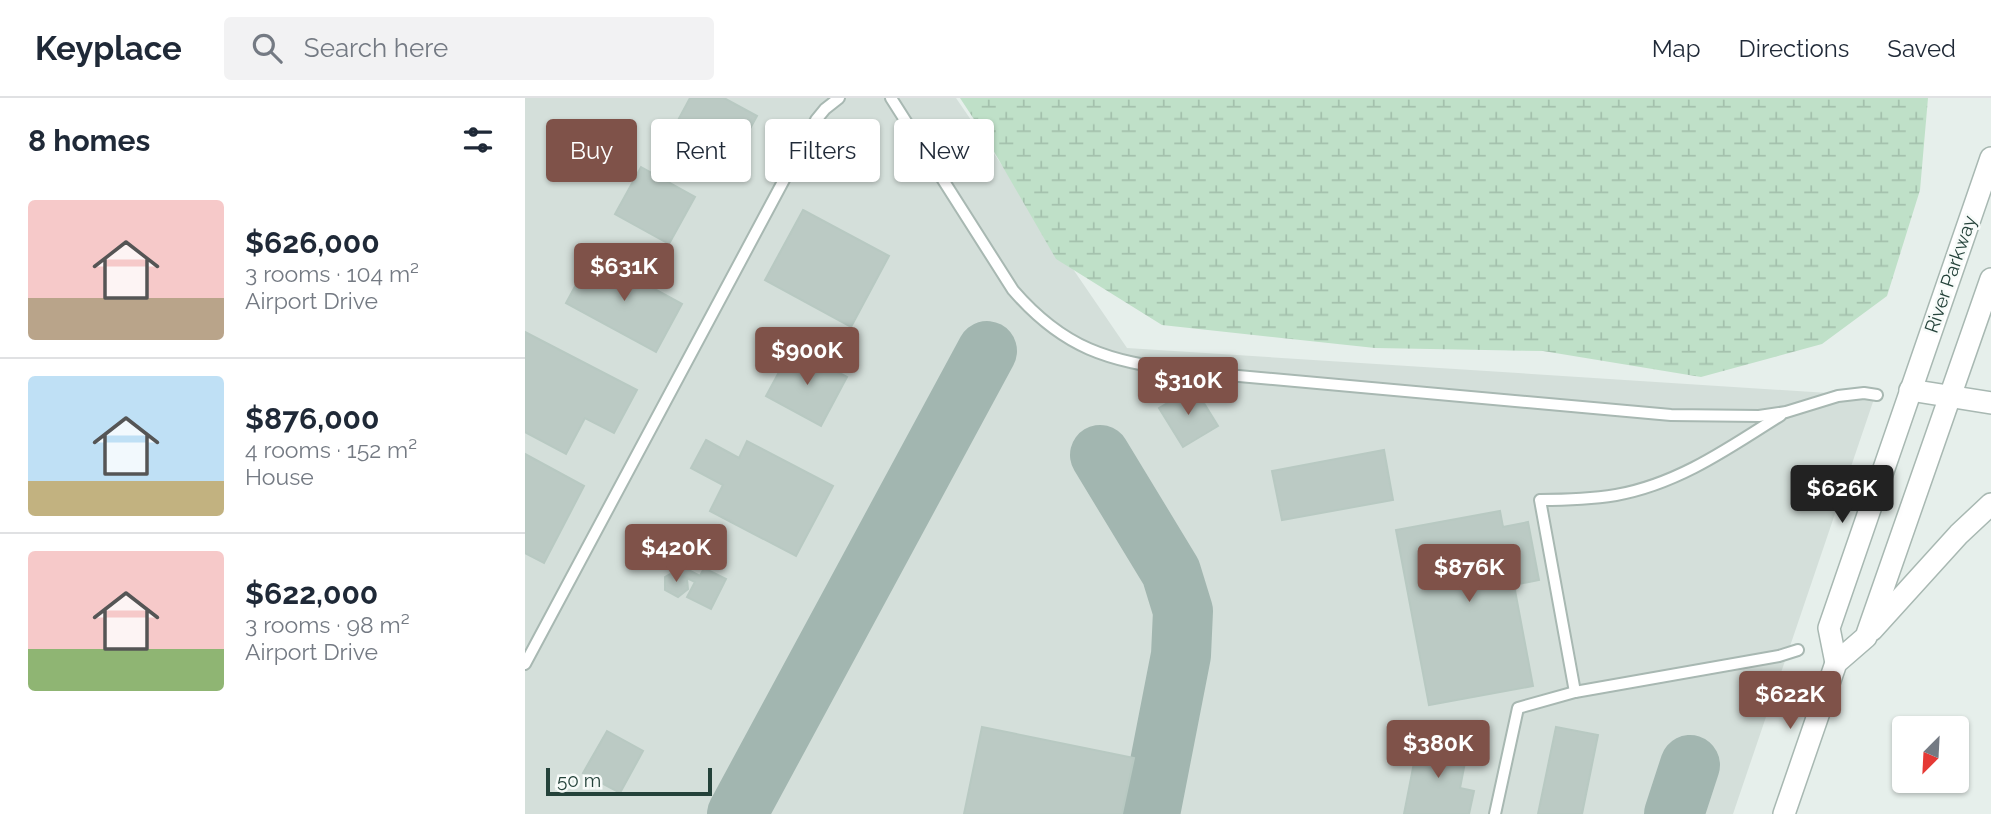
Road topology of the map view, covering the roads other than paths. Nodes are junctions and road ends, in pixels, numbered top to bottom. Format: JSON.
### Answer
{"nodes":[{"id":1,"x":839,"y":98,"type":"edge"},
{"id":2,"x":891,"y":98,"type":"edge"},
{"id":3,"x":1991,"y":158,"type":"edge"},
{"id":4,"x":1991,"y":279,"type":"edge"},
{"id":5,"x":1910,"y":390,"type":"junction"},
{"id":6,"x":1877,"y":395,"type":"dead end"},
{"id":7,"x":1950,"y":395,"type":"junction"},
{"id":8,"x":1991,"y":403,"type":"edge"},
{"id":9,"x":1786,"y":412,"type":"junction"},
{"id":10,"x":1991,"y":504,"type":"edge"},
{"id":11,"x":1866,"y":637,"type":"junction"},
{"id":12,"x":1798,"y":650,"type":"dead end"},
{"id":13,"x":1836,"y":663,"type":"junction"},
{"id":14,"x":525,"y":664,"type":"edge"},
{"id":15,"x":1575,"y":692,"type":"junction"},
{"id":16,"x":1495,"y":814,"type":"edge"},
{"id":17,"x":1784,"y":814,"type":"edge"}],
"edges":[{"from":1,"to":14,"type":"lane"},
{"from":2,"to":9,"type":"lane"},
{"from":3,"to":5,"type":"street","name":"River Parkway"},
{"from":4,"to":7,"type":"street","name":"River Parkway"},
{"from":5,"to":7,"type":"street"},
{"from":5,"to":13,"type":"street","name":"River Parkway"},
{"from":6,"to":9,"type":"lane"},
{"from":7,"to":8,"type":"street"},
{"from":7,"to":11,"type":"street","name":"River Parkway"},
{"from":9,"to":15,"type":"lane"},
{"from":10,"to":11,"type":"street"},
{"from":11,"to":13,"type":"street"},
{"from":12,"to":15,"type":"lane"},
{"from":13,"to":17,"type":"street"},
{"from":15,"to":16,"type":"lane"}]}
